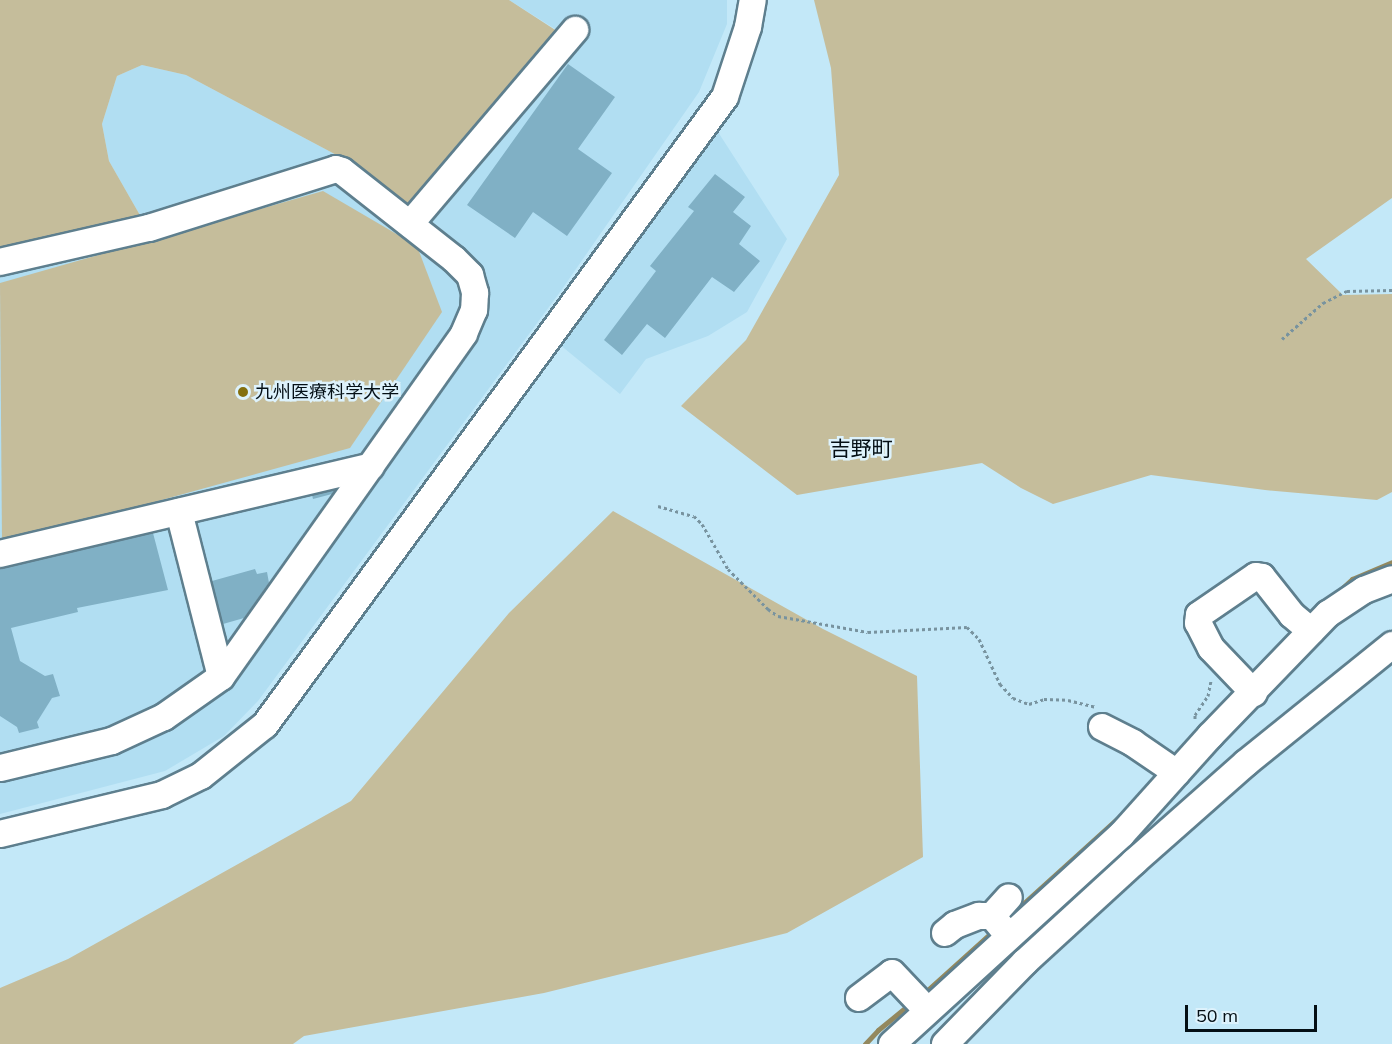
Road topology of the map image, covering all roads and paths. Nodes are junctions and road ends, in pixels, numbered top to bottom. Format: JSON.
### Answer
{"nodes":[{"id":1,"x":753,"y":0,"type":"edge"},
{"id":2,"x":575,"y":30,"type":"dead end"},
{"id":3,"x":410,"y":224,"type":"junction"},
{"id":4,"x":0,"y":262,"type":"edge"},
{"id":5,"x":1392,"y":290,"type":"edge"},
{"id":6,"x":1282,"y":339,"type":"dead end"},
{"id":7,"x":371,"y":466,"type":"junction"},
{"id":8,"x":658,"y":506,"type":"dead end"},
{"id":9,"x":179,"y":512,"type":"junction"},
{"id":10,"x":0,"y":554,"type":"edge"},
{"id":11,"x":1392,"y":579,"type":"edge"},
{"id":12,"x":1311,"y":631,"type":"junction"},
{"id":13,"x":1392,"y":645,"type":"edge"},
{"id":14,"x":1211,"y":648,"type":"junction"},
{"id":15,"x":221,"y":677,"type":"junction"},
{"id":16,"x":1254,"y":693,"type":"junction"},
{"id":17,"x":1101,"y":718,"type":"joint"},
{"id":18,"x":1210,"y":736,"type":"junction"},
{"id":19,"x":0,"y":768,"type":"edge"},
{"id":20,"x":1177,"y":773,"type":"junction"},
{"id":21,"x":0,"y":834,"type":"edge"},
{"id":22,"x":1009,"y":897,"type":"dead end"},
{"id":23,"x":992,"y":916,"type":"junction"},
{"id":24,"x":945,"y":933,"type":"dead end"},
{"id":25,"x":1009,"y":936,"type":"junction"},
{"id":26,"x":859,"y":998,"type":"dead end"},
{"id":27,"x":927,"y":1010,"type":"junction"},
{"id":28,"x":892,"y":1044,"type":"edge"},
{"id":29,"x":945,"y":1044,"type":"edge"}],
"edges":[{"from":1,"to":21,"type":"street"},
{"from":2,"to":3,"type":"street"},
{"from":3,"to":4,"type":"street"},
{"from":3,"to":7,"type":"street"},
{"from":5,"to":6,"type":"path"},
{"from":7,"to":9,"type":"street"},
{"from":7,"to":15,"type":"street"},
{"from":8,"to":17,"type":"path"},
{"from":9,"to":10,"type":"street"},
{"from":9,"to":15,"type":"street"},
{"from":11,"to":12,"type":"street"},
{"from":12,"to":14,"type":"street"},
{"from":12,"to":16,"type":"street"},
{"from":13,"to":29,"type":"street"},
{"from":14,"to":16,"type":"street"},
{"from":14,"to":18,"type":"path"},
{"from":15,"to":19,"type":"street"},
{"from":16,"to":18,"type":"street"},
{"from":17,"to":20,"type":"street"},
{"from":18,"to":20,"type":"street"},
{"from":20,"to":25,"type":"street"},
{"from":22,"to":23,"type":"street"},
{"from":23,"to":24,"type":"street"},
{"from":23,"to":25,"type":"street"},
{"from":25,"to":27,"type":"street"},
{"from":26,"to":27,"type":"street"},
{"from":27,"to":28,"type":"street"}]}
